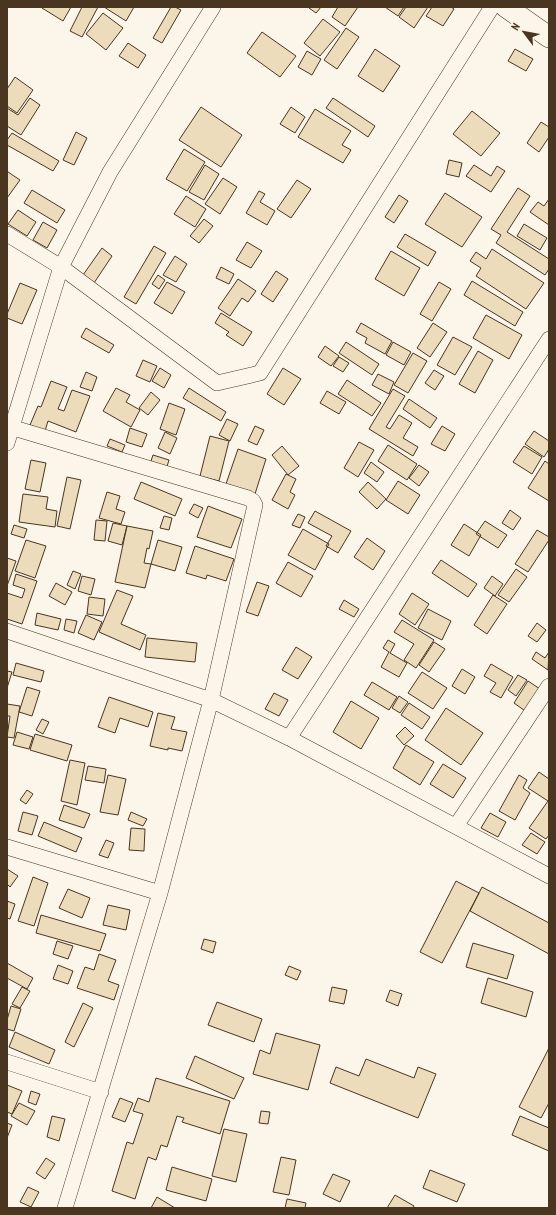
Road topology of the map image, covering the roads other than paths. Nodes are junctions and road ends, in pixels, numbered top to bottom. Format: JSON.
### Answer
{"nodes":[{"id":1,"x":213,"y":7,"type":"edge"},
{"id":2,"x":492,"y":7,"type":"edge"},
{"id":3,"x":506,"y":7,"type":"edge"},
{"id":4,"x":549,"y":37,"type":"edge"},
{"id":5,"x":7,"y":234,"type":"edge"},
{"id":6,"x":62,"y":267,"type":"junction"},
{"id":7,"x":549,"y":339,"type":"edge"},
{"id":8,"x":9,"y":427,"type":"edge"},
{"id":9,"x":7,"y":443,"type":"edge"},
{"id":10,"x":7,"y":631,"type":"edge"},
{"id":11,"x":549,"y":686,"type":"edge"},
{"id":12,"x":211,"y":700,"type":"junction"},
{"id":13,"x":289,"y":738,"type":"junction"},
{"id":14,"x":456,"y":826,"type":"junction"},
{"id":15,"x":7,"y":847,"type":"edge"},
{"id":16,"x":549,"y":876,"type":"edge"},
{"id":17,"x":160,"y":893,"type":"junction"},
{"id":18,"x":7,"y":1062,"type":"edge"},
{"id":19,"x":101,"y":1092,"type":"junction"},
{"id":20,"x":65,"y":1208,"type":"edge"}],
"edges":[{"from":1,"to":6,"type":"street"},
{"from":2,"to":6,"type":"street"},
{"from":3,"to":4,"type":"street"},
{"from":5,"to":6,"type":"street"},
{"from":6,"to":8,"type":"street"},
{"from":7,"to":13,"type":"street"},
{"from":8,"to":9,"type":"street"},
{"from":8,"to":12,"type":"street"},
{"from":10,"to":12,"type":"street"},
{"from":11,"to":14,"type":"street"},
{"from":12,"to":13,"type":"street"},
{"from":12,"to":17,"type":"street"},
{"from":13,"to":14,"type":"street"},
{"from":14,"to":16,"type":"street"},
{"from":15,"to":17,"type":"street"},
{"from":17,"to":19,"type":"street"},
{"from":18,"to":19,"type":"street"},
{"from":19,"to":20,"type":"street"}]}
